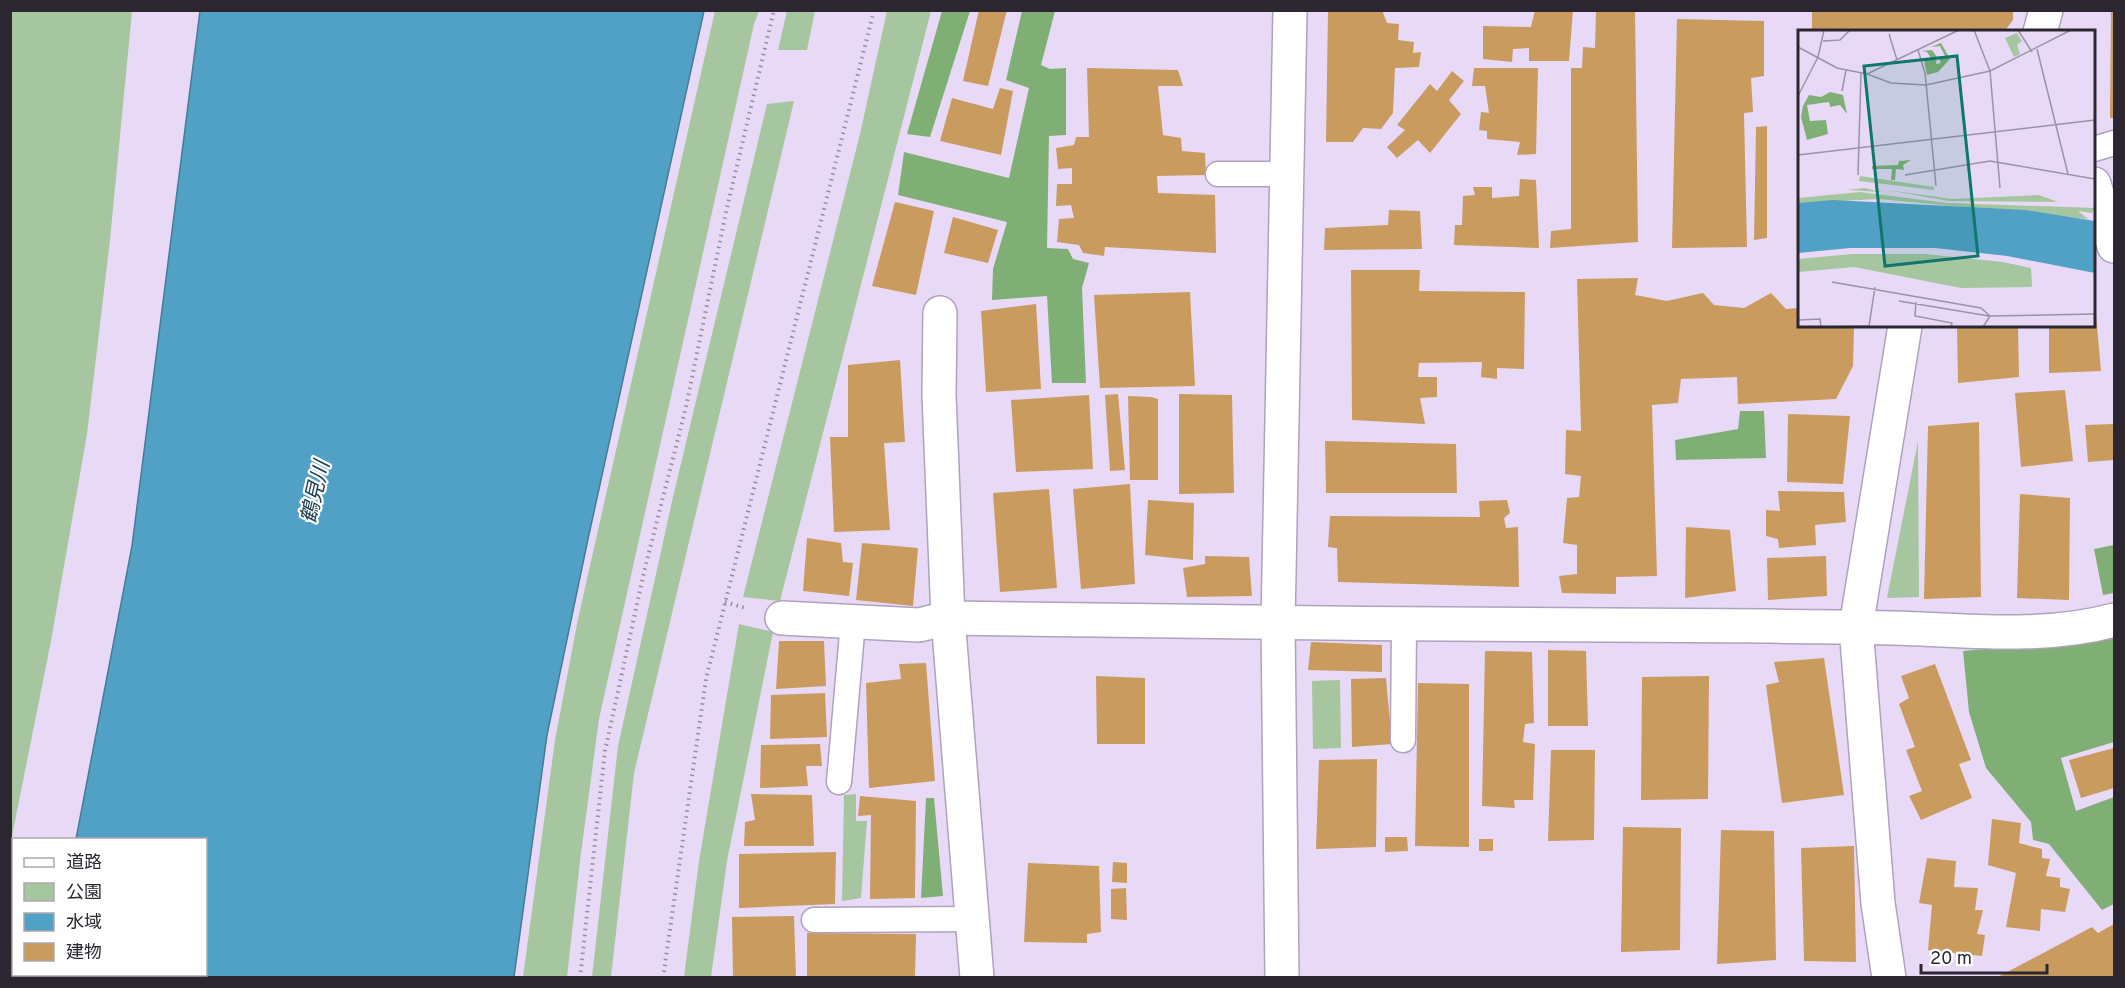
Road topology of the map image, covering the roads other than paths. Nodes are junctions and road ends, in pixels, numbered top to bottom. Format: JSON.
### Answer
{"nodes":[{"id":1,"x":1290,"y":10,"type":"edge"},
{"id":2,"x":2115,"y":143,"type":"edge"},
{"id":3,"x":2095,"y":148,"type":"edge"},
{"id":4,"x":1218,"y":174,"type":"dead end"},
{"id":5,"x":1287,"y":174,"type":"junction"},
{"id":6,"x":2103,"y":196,"type":"edge"},
{"id":7,"x":2115,"y":246,"type":"edge"},
{"id":8,"x":940,"y":313,"type":"dead end"},
{"id":9,"x":1905,"y":327,"type":"edge"},
{"id":10,"x":782,"y":618,"type":"dead end"},
{"id":11,"x":948,"y":618,"type":"junction"},
{"id":12,"x":2115,"y":620,"type":"edge"},
{"id":13,"x":854,"y":622,"type":"junction"},
{"id":14,"x":1278,"y":623,"type":"junction"},
{"id":15,"x":1404,"y":624,"type":"junction"},
{"id":16,"x":1856,"y":627,"type":"junction"},
{"id":17,"x":1403,"y":740,"type":"dead end"},
{"id":18,"x":839,"y":782,"type":"dead end"},
{"id":19,"x":973,"y":919,"type":"junction"},
{"id":20,"x":814,"y":920,"type":"dead end"},
{"id":21,"x":977,"y":978,"type":"edge"},
{"id":22,"x":1281,"y":978,"type":"edge"},
{"id":23,"x":1889,"y":978,"type":"edge"}],
"edges":[{"from":1,"to":5,"type":"street"},
{"from":2,"to":3,"type":"lane"},
{"from":4,"to":5,"type":"lane"},
{"from":5,"to":14,"type":"street"},
{"from":6,"to":7,"type":"street"},
{"from":8,"to":11,"type":"street"},
{"from":9,"to":16,"type":"street"},
{"from":10,"to":13,"type":"street"},
{"from":11,"to":13,"type":"street"},
{"from":11,"to":14,"type":"street"},
{"from":11,"to":19,"type":"street"},
{"from":12,"to":16,"type":"street"},
{"from":13,"to":18,"type":"lane"},
{"from":14,"to":15,"type":"street"},
{"from":14,"to":22,"type":"street"},
{"from":15,"to":16,"type":"street"},
{"from":15,"to":17,"type":"lane"},
{"from":16,"to":23,"type":"street"},
{"from":19,"to":20,"type":"lane"},
{"from":19,"to":21,"type":"street"}]}
